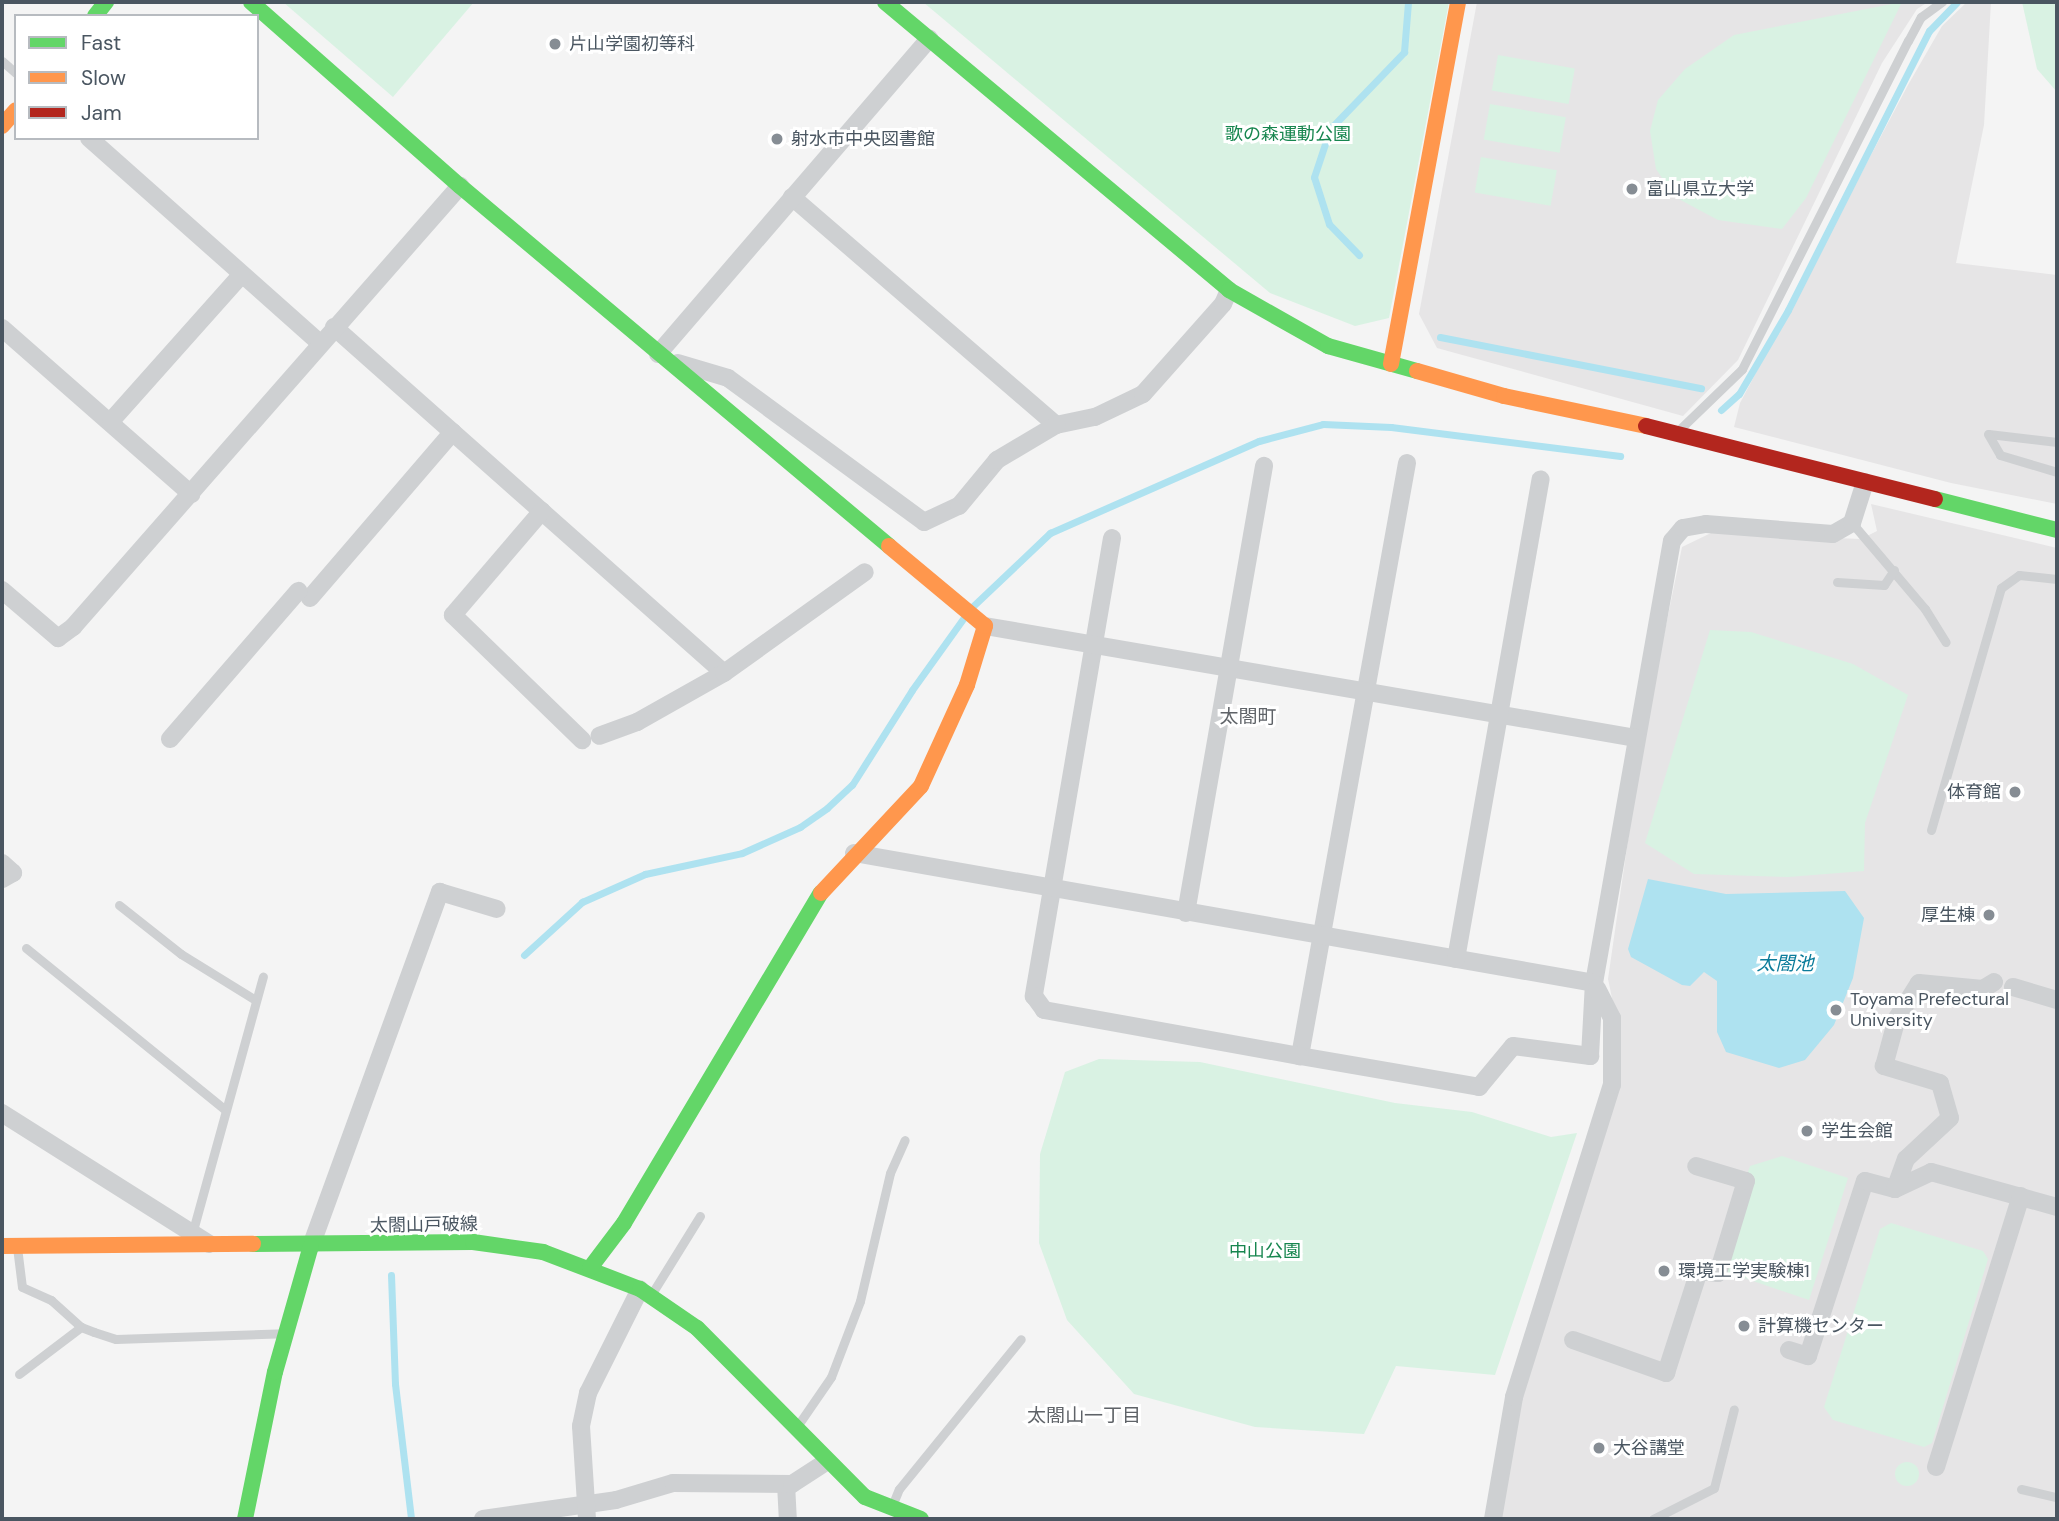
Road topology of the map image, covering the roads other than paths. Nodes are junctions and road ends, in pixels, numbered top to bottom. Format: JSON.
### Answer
{"nodes":[{"id":1,"x":251,"y":2,"type":"edge"},
{"id":2,"x":886,"y":2,"type":"edge"},
{"id":3,"x":1458,"y":2,"type":"edge"},
{"id":4,"x":1942,"y":2,"type":"edge"},
{"id":5,"x":929,"y":39,"type":"junction"},
{"id":6,"x":14,"y":112,"type":"edge"},
{"id":7,"x":2,"y":126,"type":"edge"},
{"id":8,"x":91,"y":140,"type":"edge"},
{"id":9,"x":460,"y":186,"type":"junction"},
{"id":10,"x":792,"y":197,"type":"junction"},
{"id":11,"x":241,"y":275,"type":"junction"},
{"id":12,"x":1229,"y":290,"type":"junction"},
{"id":13,"x":334,"y":327,"type":"junction"},
{"id":14,"x":2,"y":328,"type":"edge"},
{"id":15,"x":320,"y":343,"type":"junction"},
{"id":16,"x":666,"y":358,"type":"junction"},
{"id":17,"x":1391,"y":365,"type":"junction"},
{"id":18,"x":111,"y":421,"type":"junction"},
{"id":19,"x":1056,"y":425,"type":"junction"},
{"id":20,"x":453,"y":432,"type":"junction"},
{"id":21,"x":1675,"y":432,"type":"junction"},
{"id":22,"x":2057,"y":442,"type":"edge"},
{"id":23,"x":1407,"y":463,"type":"dead end"},
{"id":24,"x":1264,"y":466,"type":"dead end"},
{"id":25,"x":2057,"y":472,"type":"edge"},
{"id":26,"x":1541,"y":480,"type":"dead end"},
{"id":27,"x":1865,"y":482,"type":"junction"},
{"id":28,"x":191,"y":494,"type":"junction"},
{"id":29,"x":542,"y":511,"type":"junction"},
{"id":30,"x":1852,"y":523,"type":"junction"},
{"id":31,"x":2057,"y":530,"type":"edge"},
{"id":32,"x":1112,"y":538,"type":"dead end"},
{"id":33,"x":1894,"y":570,"type":"junction"},
{"id":34,"x":865,"y":572,"type":"dead end"},
{"id":35,"x":2057,"y":579,"type":"edge"},
{"id":36,"x":1838,"y":582,"type":"dead end"},
{"id":37,"x":2,"y":590,"type":"edge"},
{"id":38,"x":973,"y":616,"type":"junction"},
{"id":39,"x":1946,"y":642,"type":"dead end"},
{"id":40,"x":1095,"y":646,"type":"junction"},
{"id":41,"x":1229,"y":669,"type":"junction"},
{"id":42,"x":724,"y":673,"type":"junction"},
{"id":43,"x":1363,"y":693,"type":"junction"},
{"id":44,"x":1498,"y":714,"type":"junction"},
{"id":45,"x":1636,"y":738,"type":"junction"},
{"id":46,"x":170,"y":739,"type":"dead end"},
{"id":47,"x":1931,"y":830,"type":"dead end"},
{"id":48,"x":854,"y":853,"type":"junction"},
{"id":49,"x":2,"y":863,"type":"edge"},
{"id":50,"x":2,"y":879,"type":"edge"},
{"id":51,"x":1054,"y":890,"type":"junction"},
{"id":52,"x":119,"y":905,"type":"dead end"},
{"id":53,"x":497,"y":909,"type":"dead end"},
{"id":54,"x":1186,"y":913,"type":"junction"},
{"id":55,"x":1321,"y":936,"type":"junction"},
{"id":56,"x":26,"y":948,"type":"dead end"},
{"id":57,"x":1456,"y":959,"type":"junction"},
{"id":58,"x":263,"y":977,"type":"dead end"},
{"id":59,"x":1994,"y":982,"type":"dead end"},
{"id":60,"x":1594,"y":983,"type":"junction"},
{"id":61,"x":2012,"y":987,"type":"dead end"},
{"id":62,"x":254,"y":999,"type":"junction"},
{"id":63,"x":2057,"y":1000,"type":"edge"},
{"id":64,"x":1300,"y":1056,"type":"junction"},
{"id":65,"x":225,"y":1111,"type":"junction"},
{"id":66,"x":2,"y":1113,"type":"edge"},
{"id":67,"x":905,"y":1140,"type":"dead end"},
{"id":68,"x":1696,"y":1166,"type":"dead end"},
{"id":69,"x":1895,"y":1189,"type":"junction"},
{"id":70,"x":2021,"y":1196,"type":"junction"},
{"id":71,"x":2057,"y":1207,"type":"edge"},
{"id":72,"x":700,"y":1216,"type":"dead end"},
{"id":73,"x":192,"y":1234,"type":"junction"},
{"id":74,"x":9,"y":1246,"type":"edge"},
{"id":75,"x":311,"y":1246,"type":"junction"},
{"id":76,"x":214,"y":1247,"type":"junction"},
{"id":77,"x":590,"y":1268,"type":"junction"},
{"id":78,"x":645,"y":1293,"type":"junction"},
{"id":79,"x":81,"y":1327,"type":"junction"},
{"id":80,"x":286,"y":1334,"type":"junction"},
{"id":81,"x":1021,"y":1339,"type":"dead end"},
{"id":82,"x":1573,"y":1340,"type":"dead end"},
{"id":83,"x":1789,"y":1350,"type":"dead end"},
{"id":84,"x":19,"y":1374,"type":"dead end"},
{"id":85,"x":1734,"y":1409,"type":"dead end"},
{"id":86,"x":796,"y":1430,"type":"junction"},
{"id":87,"x":826,"y":1462,"type":"junction"},
{"id":88,"x":1937,"y":1467,"type":"dead end"},
{"id":89,"x":786,"y":1484,"type":"junction"},
{"id":90,"x":2021,"y":1489,"type":"dead end"},
{"id":91,"x":2057,"y":1497,"type":"edge"},
{"id":92,"x":586,"y":1512,"type":"edge"},
{"id":93,"x":905,"y":1515,"type":"edge"},
{"id":94,"x":245,"y":1519,"type":"edge"},
{"id":95,"x":483,"y":1519,"type":"edge"},
{"id":96,"x":789,"y":1519,"type":"edge"},
{"id":97,"x":1493,"y":1519,"type":"edge"},
{"id":98,"x":1653,"y":1519,"type":"edge"}],
"edges":[{"from":1,"to":9,"type":"street"},
{"from":2,"to":5,"type":"street"},
{"from":3,"to":17,"type":"street"},
{"from":4,"to":21,"type":"lane"},
{"from":5,"to":10,"type":"street"},
{"from":5,"to":12,"type":"street"},
{"from":6,"to":7,"type":"street"},
{"from":8,"to":11,"type":"street"},
{"from":9,"to":13,"type":"street"},
{"from":9,"to":16,"type":"street"},
{"from":10,"to":16,"type":"street"},
{"from":10,"to":19,"type":"street"},
{"from":11,"to":15,"type":"street"},
{"from":11,"to":18,"type":"street"},
{"from":12,"to":17,"type":"street"},
{"from":12,"to":19,"type":"street"},
{"from":13,"to":15,"type":"street"},
{"from":13,"to":20,"type":"street"},
{"from":14,"to":18,"type":"street"},
{"from":15,"to":28,"type":"street"},
{"from":16,"to":19,"type":"street"},
{"from":16,"to":38,"type":"street"},
{"from":17,"to":21,"type":"street"},
{"from":18,"to":28,"type":"street"},
{"from":20,"to":29,"type":"street"},
{"from":20,"to":46,"type":"street"},
{"from":21,"to":27,"type":"street"},
{"from":22,"to":25,"type":"lane"},
{"from":23,"to":43,"type":"street"},
{"from":24,"to":41,"type":"street"},
{"from":26,"to":44,"type":"street"},
{"from":27,"to":30,"type":"street"},
{"from":27,"to":31,"type":"street"},
{"from":28,"to":37,"type":"street"},
{"from":29,"to":42,"type":"street"},
{"from":29,"to":42,"type":"street"},
{"from":30,"to":33,"type":"lane"},
{"from":30,"to":45,"type":"street"},
{"from":32,"to":40,"type":"street"},
{"from":33,"to":36,"type":"lane"},
{"from":33,"to":39,"type":"lane"},
{"from":34,"to":42,"type":"street"},
{"from":35,"to":47,"type":"lane"},
{"from":38,"to":40,"type":"street"},
{"from":38,"to":48,"type":"street"},
{"from":40,"to":41,"type":"street"},
{"from":40,"to":51,"type":"street"},
{"from":41,"to":43,"type":"street"},
{"from":41,"to":54,"type":"street"},
{"from":43,"to":44,"type":"street"},
{"from":43,"to":55,"type":"street"},
{"from":44,"to":45,"type":"street"},
{"from":44,"to":57,"type":"street"},
{"from":45,"to":60,"type":"street"},
{"from":48,"to":51,"type":"street"},
{"from":48,"to":77,"type":"street"},
{"from":49,"to":50,"type":"street"},
{"from":51,"to":54,"type":"street"},
{"from":51,"to":64,"type":"street"},
{"from":52,"to":62,"type":"lane"},
{"from":53,"to":75,"type":"street"},
{"from":54,"to":55,"type":"street"},
{"from":55,"to":57,"type":"street"},
{"from":55,"to":64,"type":"street"},
{"from":56,"to":65,"type":"lane"},
{"from":57,"to":60,"type":"street"},
{"from":58,"to":62,"type":"lane"},
{"from":59,"to":69,"type":"street"},
{"from":60,"to":64,"type":"street"},
{"from":60,"to":97,"type":"street"},
{"from":61,"to":63,"type":"street"},
{"from":62,"to":65,"type":"lane"},
{"from":65,"to":73,"type":"lane"},
{"from":66,"to":73,"type":"street"},
{"from":67,"to":86,"type":"lane"},
{"from":68,"to":82,"type":"street"},
{"from":69,"to":70,"type":"street"},
{"from":69,"to":83,"type":"street"},
{"from":70,"to":71,"type":"street"},
{"from":70,"to":88,"type":"street"},
{"from":72,"to":78,"type":"lane"},
{"from":73,"to":76,"type":"street"},
{"from":74,"to":76,"type":"street","name":"太閤山戸破線"},
{"from":74,"to":79,"type":"lane"},
{"from":75,"to":76,"type":"street","name":"太閤山戸破線"},
{"from":75,"to":77,"type":"street","name":"太閤山戸破線"},
{"from":75,"to":80,"type":"street"},
{"from":77,"to":78,"type":"street","name":"太閤山戸破線"},
{"from":78,"to":86,"type":"street","name":"太閤山戸破線"},
{"from":78,"to":92,"type":"street"},
{"from":79,"to":80,"type":"lane"},
{"from":79,"to":84,"type":"lane"},
{"from":80,"to":94,"type":"street"},
{"from":81,"to":93,"type":"lane"},
{"from":85,"to":98,"type":"lane"},
{"from":86,"to":87,"type":"street","name":"太閤山戸破線"},
{"from":87,"to":89,"type":"street"},
{"from":87,"to":93,"type":"street","name":"太閤山戸破線"},
{"from":89,"to":92,"type":"street"},
{"from":89,"to":96,"type":"street"},
{"from":90,"to":91,"type":"lane"},
{"from":92,"to":95,"type":"street"}]}
